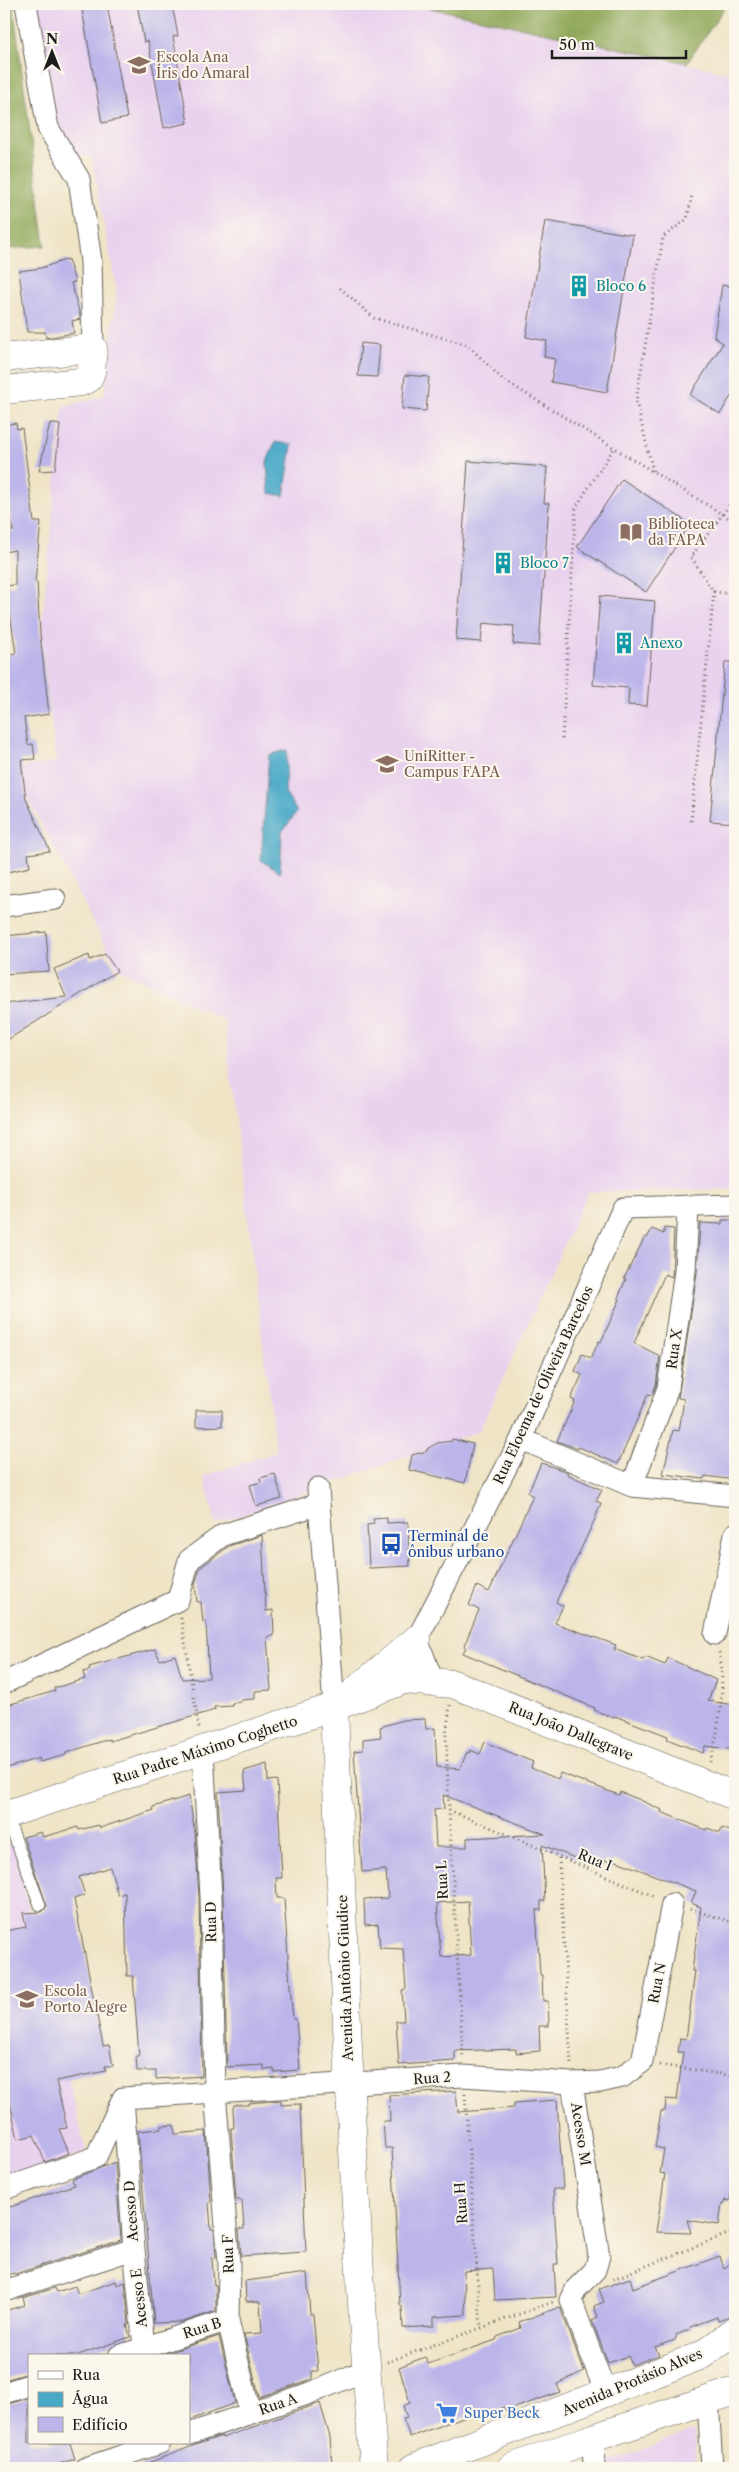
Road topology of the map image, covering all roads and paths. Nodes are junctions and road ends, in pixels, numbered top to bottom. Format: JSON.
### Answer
{"nodes":[{"id":1,"x":26,"y":4,"type":"edge"},
{"id":2,"x":692,"y":195,"type":"dead end"},
{"id":3,"x":340,"y":288,"type":"dead end"},
{"id":4,"x":93,"y":348,"type":"junction"},
{"id":5,"x":4,"y":358,"type":"edge"},
{"id":6,"x":4,"y":390,"type":"edge"},
{"id":7,"x":614,"y":448,"type":"junction"},
{"id":8,"x":653,"y":472,"type":"junction"},
{"id":9,"x":735,"y":502,"type":"edge"},
{"id":10,"x":723,"y":514,"type":"junction"},
{"id":11,"x":735,"y":522,"type":"edge"},
{"id":12,"x":714,"y":592,"type":"junction"},
{"id":13,"x":735,"y":594,"type":"edge"},
{"id":14,"x":562,"y":739,"type":"dead end"},
{"id":15,"x":691,"y":820,"type":"dead end"},
{"id":16,"x":55,"y":899,"type":"dead end"},
{"id":17,"x":4,"y":906,"type":"edge"},
{"id":18,"x":735,"y":1205,"type":"edge"},
{"id":19,"x":688,"y":1207,"type":"junction"},
{"id":20,"x":521,"y":1439,"type":"junction"},
{"id":21,"x":632,"y":1486,"type":"junction"},
{"id":22,"x":735,"y":1496,"type":"edge"},
{"id":23,"x":735,"y":1534,"type":"edge"},
{"id":24,"x":178,"y":1600,"type":"junction"},
{"id":25,"x":714,"y":1634,"type":"joint"},
{"id":26,"x":417,"y":1639,"type":"junction"},
{"id":27,"x":404,"y":1680,"type":"junction"},
{"id":28,"x":4,"y":1683,"type":"edge"},
{"id":29,"x":443,"y":1683,"type":"junction"},
{"id":30,"x":334,"y":1707,"type":"junction"},
{"id":31,"x":715,"y":1742,"type":"dead end"},
{"id":32,"x":203,"y":1751,"type":"junction"},
{"id":33,"x":735,"y":1796,"type":"edge"},
{"id":34,"x":449,"y":1810,"type":"junction"},
{"id":35,"x":5,"y":1814,"type":"edge"},
{"id":36,"x":559,"y":1858,"type":"junction"},
{"id":37,"x":672,"y":1904,"type":"junction"},
{"id":38,"x":40,"y":1905,"type":"dead end"},
{"id":39,"x":735,"y":1923,"type":"edge"},
{"id":40,"x":642,"y":2062,"type":"junction"},
{"id":41,"x":464,"y":2076,"type":"junction"},
{"id":42,"x":735,"y":2076,"type":"edge"},
{"id":43,"x":572,"y":2083,"type":"junction"},
{"id":44,"x":349,"y":2084,"type":"junction"},
{"id":45,"x":215,"y":2092,"type":"junction"},
{"id":46,"x":123,"y":2098,"type":"junction"},
{"id":47,"x":4,"y":2189,"type":"edge"},
{"id":48,"x":134,"y":2249,"type":"junction"},
{"id":49,"x":4,"y":2291,"type":"edge"},
{"id":50,"x":228,"y":2320,"type":"junction"},
{"id":51,"x":480,"y":2328,"type":"dead end"},
{"id":52,"x":735,"y":2331,"type":"edge"},
{"id":53,"x":144,"y":2348,"type":"junction"},
{"id":54,"x":125,"y":2354,"type":"edge"},
{"id":55,"x":366,"y":2370,"type":"junction"},
{"id":56,"x":28,"y":2385,"type":"edge"},
{"id":57,"x":735,"y":2391,"type":"edge"},
{"id":58,"x":4,"y":2393,"type":"edge"},
{"id":59,"x":606,"y":2394,"type":"junction"},
{"id":60,"x":708,"y":2399,"type":"junction"},
{"id":61,"x":250,"y":2413,"type":"junction"},
{"id":62,"x":190,"y":2434,"type":"edge"},
{"id":63,"x":593,"y":2438,"type":"junction"},
{"id":64,"x":157,"y":2444,"type":"edge"},
{"id":65,"x":112,"y":2457,"type":"edge"},
{"id":66,"x":86,"y":2468,"type":"edge"},
{"id":67,"x":374,"y":2468,"type":"edge"},
{"id":68,"x":414,"y":2468,"type":"edge"},
{"id":69,"x":511,"y":2468,"type":"edge"},
{"id":70,"x":594,"y":2468,"type":"edge"},
{"id":71,"x":712,"y":2468,"type":"edge"}],
"edges":[{"from":1,"to":4,"type":"street"},
{"from":2,"to":8,"type":"path"},
{"from":3,"to":7,"type":"path"},
{"from":4,"to":5,"type":"street"},
{"from":4,"to":6,"type":"street"},
{"from":7,"to":8,"type":"path"},
{"from":7,"to":14,"type":"path"},
{"from":8,"to":10,"type":"path"},
{"from":9,"to":10,"type":"path"},
{"from":10,"to":11,"type":"path"},
{"from":10,"to":12,"type":"path"},
{"from":12,"to":13,"type":"path"},
{"from":12,"to":15,"type":"path"},
{"from":16,"to":17,"type":"street"},
{"from":18,"to":19,"type":"street"},
{"from":19,"to":20,"type":"street","name":"Rua Eloema de Oliveira Barcelos"},
{"from":19,"to":21,"type":"street","name":"Rua X"},
{"from":20,"to":21,"type":"street"},
{"from":20,"to":26,"type":"street","name":"Rua Eloema de Oliveira Barcelos"},
{"from":21,"to":22,"type":"street"},
{"from":23,"to":25,"type":"street"},
{"from":24,"to":28,"type":"street"},
{"from":24,"to":30,"type":"street","name":"Avenida Antônio Giudice"},
{"from":24,"to":32,"type":"path"},
{"from":25,"to":31,"type":"path"},
{"from":26,"to":27,"type":"street","name":"Rua Eloema de Oliveira Barcelos"},
{"from":26,"to":29,"type":"street"},
{"from":26,"to":30,"type":"street"},
{"from":27,"to":29,"type":"street","name":"Rua João Dallegrave"},
{"from":27,"to":30,"type":"street","name":"Rua Padre Máximo Coghetto"},
{"from":29,"to":33,"type":"street","name":"Rua João Dallegrave"},
{"from":29,"to":34,"type":"path","name":"Rua L"},
{"from":30,"to":32,"type":"street","name":"Rua Padre Máximo Coghetto"},
{"from":30,"to":44,"type":"street","name":"Avenida Antônio Giudice"},
{"from":32,"to":35,"type":"street","name":"Rua Padre Máximo Coghetto"},
{"from":32,"to":45,"type":"street","name":"Rua D"},
{"from":34,"to":36,"type":"path","name":"Rua I"},
{"from":34,"to":41,"type":"path","name":"Rua L"},
{"from":35,"to":38,"type":"lane"},
{"from":36,"to":37,"type":"path","name":"Rua I"},
{"from":36,"to":43,"type":"path","name":"Acesso M"},
{"from":37,"to":39,"type":"path","name":"Rua I"},
{"from":37,"to":40,"type":"street","name":"Rua N"},
{"from":40,"to":42,"type":"path"},
{"from":40,"to":43,"type":"street","name":"Rua 2"},
{"from":41,"to":43,"type":"street","name":"Rua 2"},
{"from":41,"to":44,"type":"street","name":"Rua 2"},
{"from":41,"to":51,"type":"path","name":"Rua H"},
{"from":43,"to":59,"type":"street","name":"Acesso M"},
{"from":44,"to":45,"type":"street","name":"Rua 2"},
{"from":44,"to":55,"type":"street","name":"Avenida Antônio Giudice"},
{"from":45,"to":46,"type":"street","name":"Rua 2"},
{"from":45,"to":50,"type":"street","name":"Rua F"},
{"from":46,"to":47,"type":"street"},
{"from":46,"to":48,"type":"street","name":"Acesso D"},
{"from":48,"to":49,"type":"street","name":"Acesso D"},
{"from":48,"to":53,"type":"street","name":"Acesso E"},
{"from":50,"to":53,"type":"street","name":"Rua B"},
{"from":50,"to":61,"type":"street","name":"Rua F"},
{"from":52,"to":59,"type":"street","name":"Avenida Protásio Alves"},
{"from":53,"to":54,"type":"street","name":"Rua B"},
{"from":55,"to":61,"type":"street","name":"Rua A"},
{"from":55,"to":67,"type":"street","name":"Avenida Antônio Giudice"},
{"from":56,"to":58,"type":"street"},
{"from":57,"to":60,"type":"street"},
{"from":59,"to":68,"type":"street","name":"Avenida Protásio Alves"},
{"from":60,"to":63,"type":"street"},
{"from":60,"to":71,"type":"street"},
{"from":61,"to":62,"type":"street","name":"Rua A"},
{"from":63,"to":69,"type":"street"},
{"from":63,"to":70,"type":"street"},
{"from":64,"to":65,"type":"street"},
{"from":65,"to":66,"type":"street"}]}
